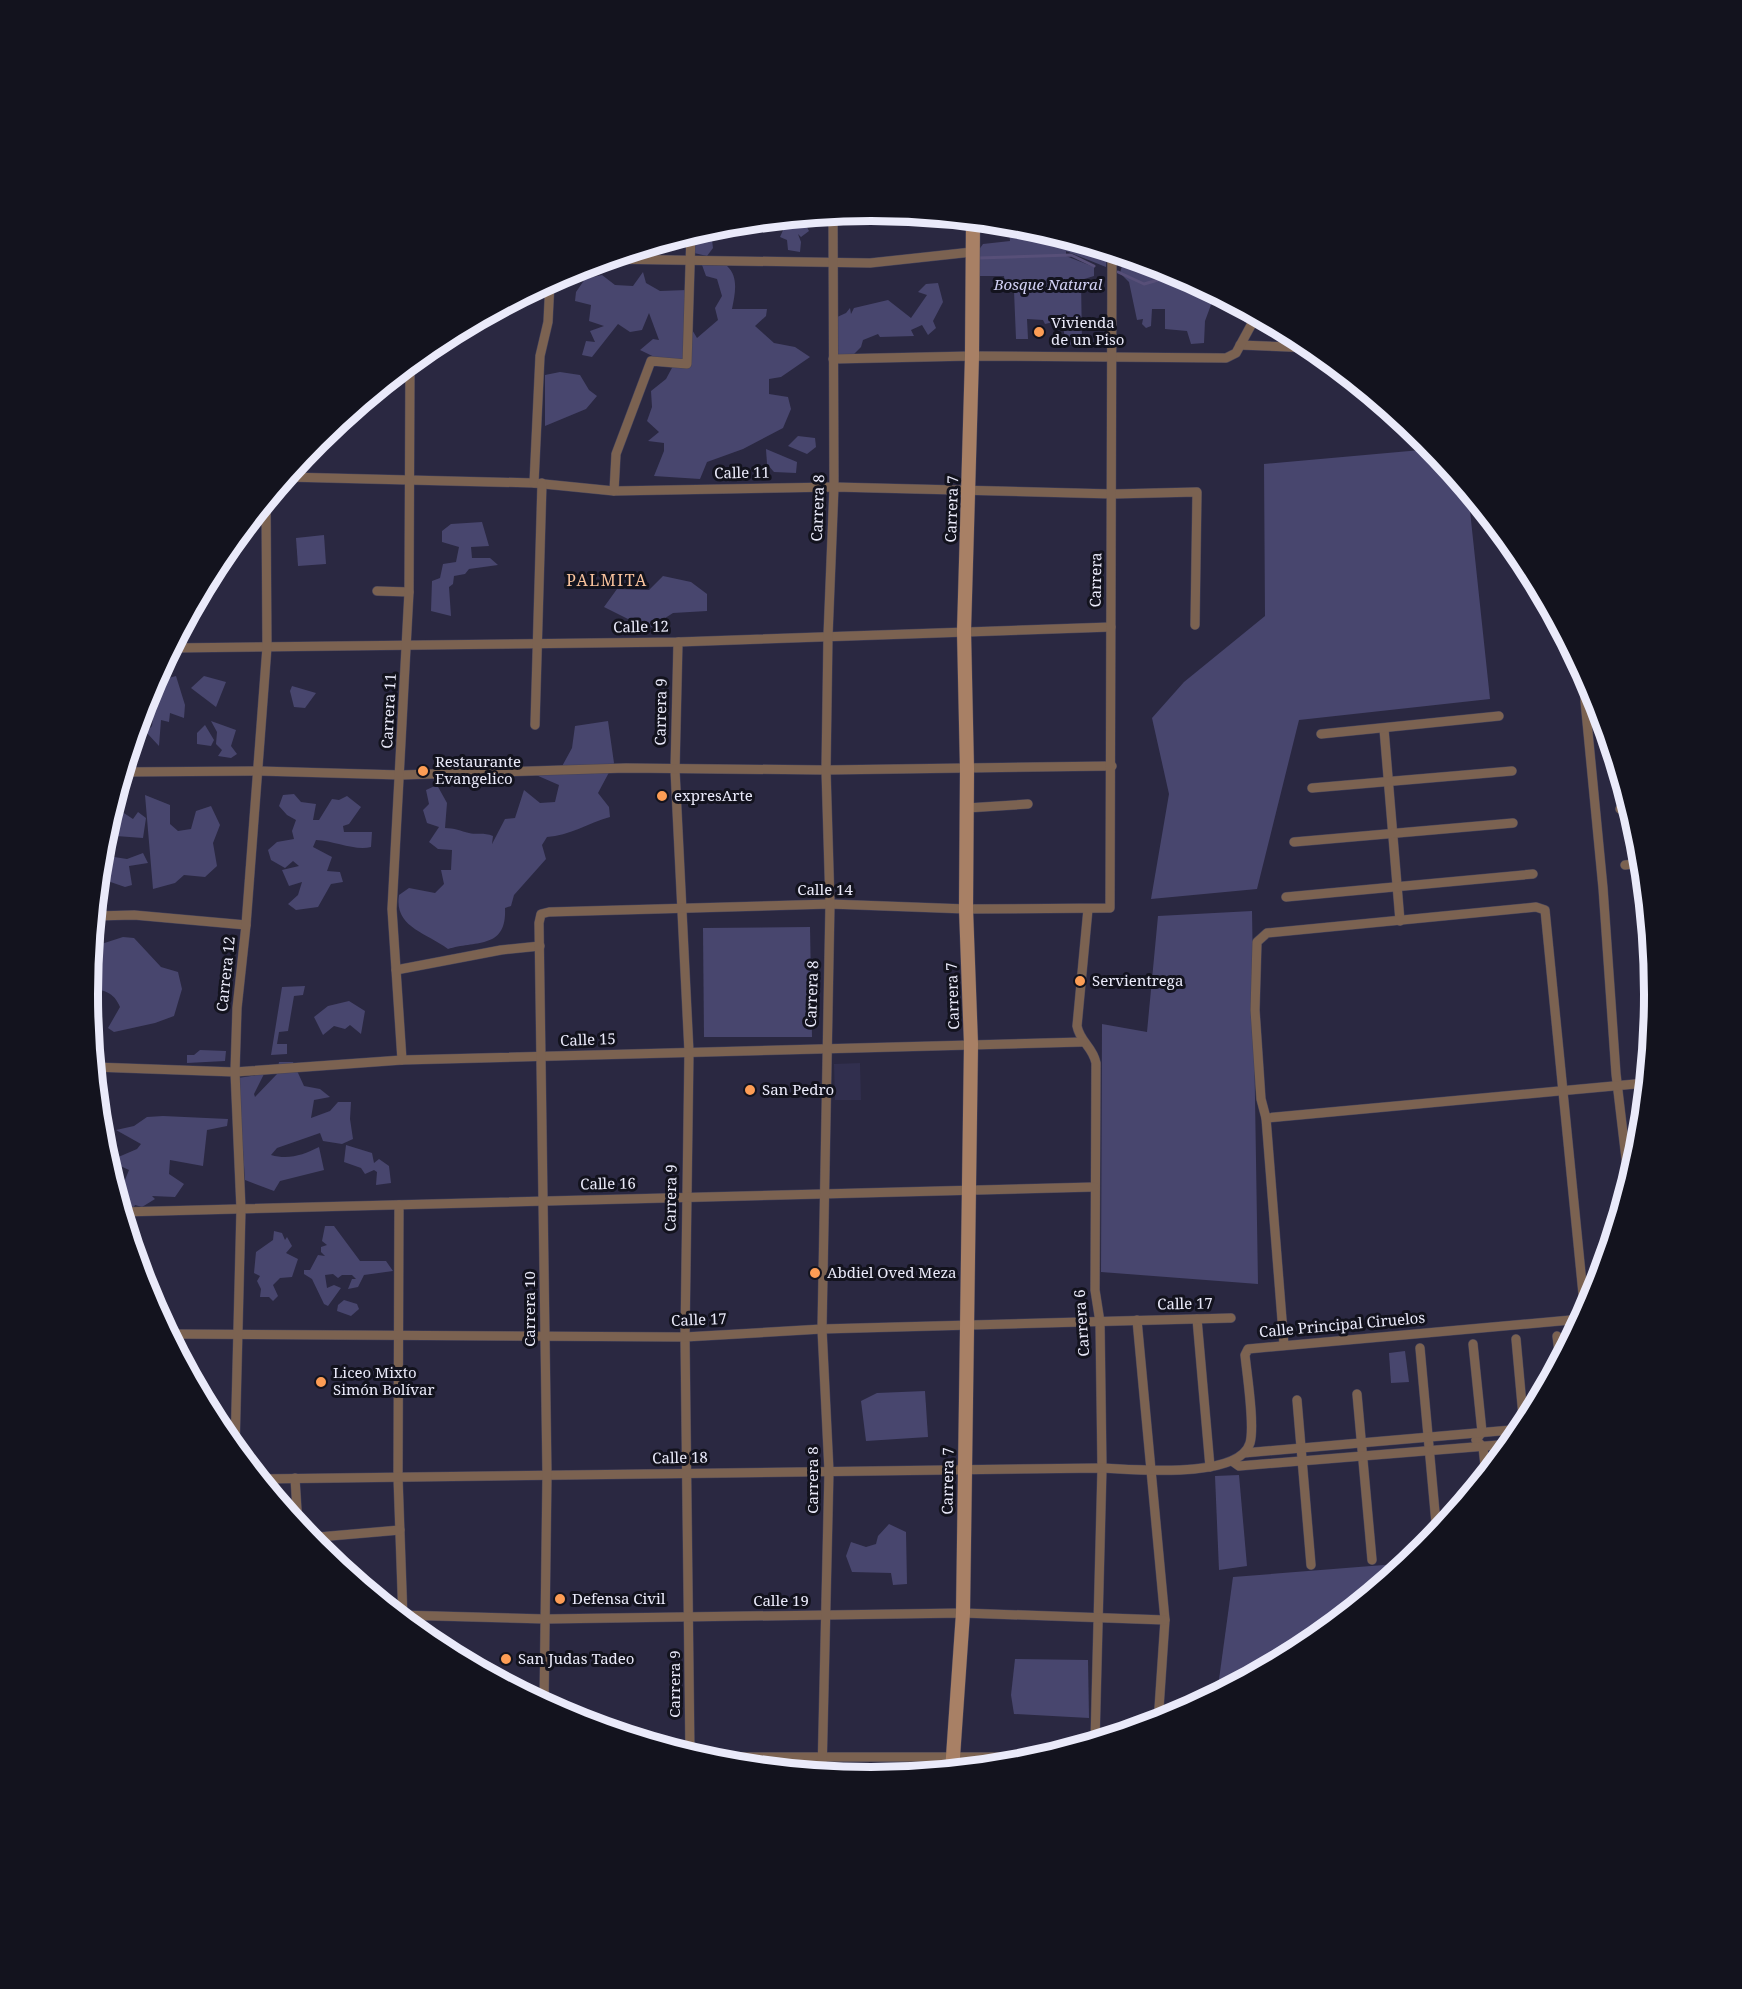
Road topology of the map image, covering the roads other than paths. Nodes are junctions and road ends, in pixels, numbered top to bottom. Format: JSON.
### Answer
{"nodes":[{"id":1,"x":833,"y":222,"type":"edge"},
{"id":2,"x":972,"y":228,"type":"edge"},
{"id":3,"x":690,"y":243,"type":"edge"},
{"id":4,"x":972,"y":253,"type":"junction"},
{"id":5,"x":630,"y":260,"type":"edge"},
{"id":6,"x":1112,"y":260,"type":"edge"},
{"id":7,"x":689,"y":261,"type":"junction"},
{"id":8,"x":833,"y":263,"type":"junction"},
{"id":9,"x":549,"y":292,"type":"edge"},
{"id":10,"x":1253,"y":322,"type":"edge"},
{"id":11,"x":1240,"y":345,"type":"junction"},
{"id":12,"x":1295,"y":347,"type":"edge"},
{"id":13,"x":972,"y":356,"type":"junction"},
{"id":14,"x":1112,"y":356,"type":"junction"},
{"id":15,"x":833,"y":359,"type":"junction"},
{"id":16,"x":410,"y":374,"type":"edge"},
{"id":17,"x":296,"y":477,"type":"edge"},
{"id":18,"x":410,"y":481,"type":"junction"},
{"id":19,"x":538,"y":483,"type":"junction"},
{"id":20,"x":834,"y":487,"type":"junction"},
{"id":21,"x":969,"y":489,"type":"junction"},
{"id":22,"x":614,"y":490,"type":"junction"},
{"id":23,"x":1113,"y":494,"type":"junction"},
{"id":24,"x":266,"y":513,"type":"edge"},
{"id":25,"x":377,"y":591,"type":"dead end"},
{"id":26,"x":409,"y":592,"type":"junction"},
{"id":27,"x":1195,"y":625,"type":"dead end"},
{"id":28,"x":1111,"y":627,"type":"junction"},
{"id":29,"x":964,"y":631,"type":"junction"},
{"id":30,"x":828,"y":636,"type":"junction"},
{"id":31,"x":678,"y":642,"type":"junction"},
{"id":32,"x":537,"y":644,"type":"junction"},
{"id":33,"x":267,"y":646,"type":"junction"},
{"id":34,"x":407,"y":646,"type":"junction"},
{"id":35,"x":179,"y":648,"type":"edge"},
{"id":36,"x":1585,"y":696,"type":"edge"},
{"id":37,"x":1499,"y":716,"type":"dead end"},
{"id":38,"x":536,"y":725,"type":"dead end"},
{"id":39,"x":1384,"y":729,"type":"junction"},
{"id":40,"x":1321,"y":734,"type":"dead end"},
{"id":41,"x":1112,"y":766,"type":"junction"},
{"id":42,"x":968,"y":769,"type":"junction"},
{"id":43,"x":675,"y":770,"type":"junction"},
{"id":44,"x":826,"y":770,"type":"junction"},
{"id":45,"x":259,"y":771,"type":"junction"},
{"id":46,"x":1512,"y":771,"type":"dead end"},
{"id":47,"x":131,"y":772,"type":"edge"},
{"id":48,"x":401,"y":775,"type":"junction"},
{"id":49,"x":1388,"y":782,"type":"junction"},
{"id":50,"x":1312,"y":788,"type":"dead end"},
{"id":51,"x":1028,"y":804,"type":"dead end"},
{"id":52,"x":967,"y":808,"type":"junction"},
{"id":53,"x":1513,"y":823,"type":"dead end"},
{"id":54,"x":1391,"y":833,"type":"junction"},
{"id":55,"x":1294,"y":842,"type":"dead end"},
{"id":56,"x":1633,"y":864,"type":"edge"},
{"id":57,"x":1625,"y":865,"type":"dead end"},
{"id":58,"x":1533,"y":874,"type":"dead end"},
{"id":59,"x":1397,"y":887,"type":"junction"},
{"id":60,"x":1286,"y":897,"type":"dead end"},
{"id":61,"x":830,"y":904,"type":"junction"},
{"id":62,"x":682,"y":907,"type":"junction"},
{"id":63,"x":1110,"y":908,"type":"joint"},
{"id":64,"x":966,"y":909,"type":"junction"},
{"id":65,"x":1088,"y":909,"type":"junction"},
{"id":66,"x":541,"y":914,"type":"joint"},
{"id":67,"x":102,"y":916,"type":"edge"},
{"id":68,"x":1400,"y":921,"type":"junction"},
{"id":69,"x":246,"y":925,"type":"junction"},
{"id":70,"x":540,"y":946,"type":"junction"},
{"id":71,"x":396,"y":970,"type":"junction"},
{"id":72,"x":1083,"y":1042,"type":"junction"},
{"id":73,"x":971,"y":1044,"type":"junction"},
{"id":74,"x":825,"y":1051,"type":"junction"},
{"id":75,"x":689,"y":1052,"type":"junction"},
{"id":76,"x":542,"y":1056,"type":"junction"},
{"id":77,"x":402,"y":1060,"type":"junction"},
{"id":78,"x":101,"y":1066,"type":"edge"},
{"id":79,"x":235,"y":1072,"type":"junction"},
{"id":80,"x":1639,"y":1084,"type":"edge"},
{"id":81,"x":1619,"y":1086,"type":"junction"},
{"id":82,"x":1563,"y":1091,"type":"junction"},
{"id":83,"x":1266,"y":1118,"type":"junction"},
{"id":84,"x":1627,"y":1160,"type":"edge"},
{"id":85,"x":1094,"y":1187,"type":"junction"},
{"id":86,"x":968,"y":1190,"type":"junction"},
{"id":87,"x":824,"y":1194,"type":"junction"},
{"id":88,"x":686,"y":1197,"type":"junction"},
{"id":89,"x":545,"y":1201,"type":"junction"},
{"id":90,"x":399,"y":1205,"type":"junction"},
{"id":91,"x":241,"y":1209,"type":"junction"},
{"id":92,"x":129,"y":1212,"type":"edge"},
{"id":93,"x":1583,"y":1297,"type":"edge"},
{"id":94,"x":1231,"y":1318,"type":"dead end"},
{"id":95,"x":1197,"y":1319,"type":"junction"},
{"id":96,"x":1137,"y":1320,"type":"junction"},
{"id":97,"x":1573,"y":1320,"type":"edge"},
{"id":98,"x":1100,"y":1322,"type":"junction"},
{"id":99,"x":967,"y":1326,"type":"junction"},
{"id":100,"x":822,"y":1329,"type":"junction"},
{"id":101,"x":176,"y":1334,"type":"edge"},
{"id":102,"x":236,"y":1334,"type":"junction"},
{"id":103,"x":399,"y":1334,"type":"junction"},
{"id":104,"x":1557,"y":1336,"type":"dead end"},
{"id":105,"x":545,"y":1337,"type":"junction"},
{"id":106,"x":685,"y":1337,"type":"junction"},
{"id":107,"x":1516,"y":1339,"type":"dead end"},
{"id":108,"x":1473,"y":1344,"type":"dead end"},
{"id":109,"x":1284,"y":1345,"type":"junction"},
{"id":110,"x":1420,"y":1348,"type":"dead end"},
{"id":111,"x":1559,"y":1349,"type":"edge"},
{"id":112,"x":1357,"y":1394,"type":"dead end"},
{"id":113,"x":1297,"y":1400,"type":"dead end"},
{"id":114,"x":1522,"y":1411,"type":"edge"},
{"id":115,"x":1510,"y":1429,"type":"edge"},
{"id":116,"x":1482,"y":1432,"type":"junction"},
{"id":117,"x":235,"y":1434,"type":"edge"},
{"id":118,"x":1429,"y":1437,"type":"junction"},
{"id":119,"x":1361,"y":1443,"type":"junction"},
{"id":120,"x":1499,"y":1445,"type":"edge"},
{"id":121,"x":1300,"y":1447,"type":"junction"},
{"id":122,"x":1483,"y":1447,"type":"junction"},
{"id":123,"x":1430,"y":1450,"type":"junction"},
{"id":124,"x":1256,"y":1451,"type":"junction"},
{"id":125,"x":1244,"y":1453,"type":"junction"},
{"id":126,"x":1362,"y":1455,"type":"junction"},
{"id":127,"x":1232,"y":1461,"type":"junction"},
{"id":128,"x":1302,"y":1461,"type":"junction"},
{"id":129,"x":1257,"y":1464,"type":"junction"},
{"id":130,"x":1485,"y":1465,"type":"edge"},
{"id":131,"x":1210,"y":1467,"type":"junction"},
{"id":132,"x":1102,"y":1468,"type":"junction"},
{"id":133,"x":964,"y":1470,"type":"junction"},
{"id":134,"x":1152,"y":1470,"type":"junction"},
{"id":135,"x":829,"y":1471,"type":"junction"},
{"id":136,"x":686,"y":1473,"type":"junction"},
{"id":137,"x":547,"y":1475,"type":"junction"},
{"id":138,"x":398,"y":1477,"type":"junction"},
{"id":139,"x":295,"y":1478,"type":"junction"},
{"id":140,"x":268,"y":1479,"type":"edge"},
{"id":141,"x":297,"y":1513,"type":"edge"},
{"id":142,"x":1436,"y":1522,"type":"edge"},
{"id":143,"x":400,"y":1530,"type":"junction"},
{"id":144,"x":320,"y":1537,"type":"edge"},
{"id":145,"x":1372,"y":1560,"type":"dead end"},
{"id":146,"x":1311,"y":1565,"type":"dead end"},
{"id":147,"x":401,"y":1609,"type":"edge"},
{"id":148,"x":963,"y":1613,"type":"junction"},
{"id":149,"x":411,"y":1616,"type":"edge"},
{"id":150,"x":690,"y":1616,"type":"junction"},
{"id":151,"x":824,"y":1616,"type":"junction"},
{"id":152,"x":1099,"y":1617,"type":"junction"},
{"id":153,"x":546,"y":1619,"type":"junction"},
{"id":154,"x":1166,"y":1620,"type":"junction"},
{"id":155,"x":544,"y":1695,"type":"edge"},
{"id":156,"x":1159,"y":1712,"type":"edge"},
{"id":157,"x":1095,"y":1735,"type":"edge"},
{"id":158,"x":690,"y":1746,"type":"edge"},
{"id":159,"x":953,"y":1755,"type":"junction"},
{"id":160,"x":1003,"y":1756,"type":"edge"},
{"id":161,"x":745,"y":1757,"type":"edge"},
{"id":162,"x":822,"y":1757,"type":"junction"},
{"id":163,"x":953,"y":1763,"type":"edge"},
{"id":164,"x":822,"y":1766,"type":"edge"}],
"edges":[{"from":1,"to":8,"type":"street","name":"Carrera 8"},
{"from":2,"to":4,"type":"street","name":"Carrera 7"},
{"from":3,"to":7,"type":"street"},
{"from":4,"to":8,"type":"street"},
{"from":4,"to":13,"type":"street","name":"Carrera 7"},
{"from":5,"to":7,"type":"street"},
{"from":6,"to":14,"type":"street","name":"Carrera"},
{"from":7,"to":8,"type":"street"},
{"from":7,"to":22,"type":"street"},
{"from":8,"to":15,"type":"street","name":"Carrera 8"},
{"from":9,"to":19,"type":"street"},
{"from":10,"to":11,"type":"street"},
{"from":11,"to":12,"type":"street"},
{"from":11,"to":14,"type":"street"},
{"from":13,"to":14,"type":"street"},
{"from":13,"to":15,"type":"street"},
{"from":13,"to":21,"type":"street","name":"Carrera 7"},
{"from":14,"to":23,"type":"street","name":"Carrera"},
{"from":15,"to":20,"type":"street","name":"Carrera 8"},
{"from":16,"to":18,"type":"street","name":"Carrera 11"},
{"from":17,"to":18,"type":"street","name":"Calle 11"},
{"from":18,"to":19,"type":"street","name":"Calle 11"},
{"from":18,"to":26,"type":"street","name":"Carrera 11"},
{"from":19,"to":22,"type":"street","name":"Calle 11"},
{"from":19,"to":32,"type":"street"},
{"from":20,"to":21,"type":"street","name":"Calle 11"},
{"from":20,"to":22,"type":"street","name":"Calle 11"},
{"from":20,"to":30,"type":"street","name":"Carrera 8"},
{"from":21,"to":23,"type":"street","name":"Calle 11"},
{"from":21,"to":29,"type":"street","name":"Carrera 7"},
{"from":23,"to":27,"type":"street","name":"Calle 11"},
{"from":23,"to":28,"type":"street","name":"Carrera"},
{"from":24,"to":33,"type":"street","name":"Carrera 12"},
{"from":25,"to":26,"type":"street"},
{"from":26,"to":34,"type":"street","name":"Carrera 11"},
{"from":28,"to":29,"type":"street","name":"Calle 12"},
{"from":28,"to":41,"type":"street","name":"Carrera"},
{"from":29,"to":30,"type":"street","name":"Calle 12"},
{"from":29,"to":42,"type":"street","name":"Carrera 7"},
{"from":30,"to":31,"type":"street","name":"Calle 12"},
{"from":30,"to":44,"type":"street","name":"Carrera 8"},
{"from":31,"to":32,"type":"street","name":"Calle 12"},
{"from":31,"to":43,"type":"street","name":"Carrera 9"},
{"from":32,"to":34,"type":"street","name":"Calle 12"},
{"from":32,"to":38,"type":"street"},
{"from":33,"to":34,"type":"street","name":"Calle 12"},
{"from":33,"to":35,"type":"street","name":"Calle 12"},
{"from":33,"to":45,"type":"street","name":"Carrera 12"},
{"from":34,"to":48,"type":"street","name":"Carrera 11"},
{"from":36,"to":81,"type":"street"},
{"from":37,"to":39,"type":"street"},
{"from":39,"to":40,"type":"street"},
{"from":39,"to":49,"type":"street"},
{"from":41,"to":42,"type":"street"},
{"from":41,"to":63,"type":"street","name":"Carrera"},
{"from":42,"to":44,"type":"street"},
{"from":42,"to":52,"type":"street","name":"Carrera 7"},
{"from":43,"to":44,"type":"street"},
{"from":43,"to":48,"type":"street"},
{"from":43,"to":62,"type":"street","name":"Carrera 9"},
{"from":44,"to":61,"type":"street","name":"Carrera 8"},
{"from":45,"to":47,"type":"street"},
{"from":45,"to":48,"type":"street"},
{"from":45,"to":69,"type":"street","name":"Carrera 12"},
{"from":46,"to":49,"type":"street"},
{"from":48,"to":71,"type":"street","name":"Carrera 11"},
{"from":49,"to":50,"type":"street"},
{"from":49,"to":54,"type":"street"},
{"from":51,"to":52,"type":"street"},
{"from":52,"to":64,"type":"street","name":"Carrera 7"},
{"from":53,"to":54,"type":"street"},
{"from":54,"to":55,"type":"street"},
{"from":54,"to":59,"type":"street"},
{"from":56,"to":57,"type":"street"},
{"from":58,"to":59,"type":"street"},
{"from":59,"to":60,"type":"street"},
{"from":59,"to":68,"type":"street"},
{"from":61,"to":62,"type":"street","name":"Calle 14"},
{"from":61,"to":64,"type":"street","name":"Calle 14"},
{"from":61,"to":74,"type":"street","name":"Carrera 8"},
{"from":62,"to":66,"type":"street","name":"Calle 14"},
{"from":62,"to":75,"type":"street","name":"Carrera 9"},
{"from":63,"to":65,"type":"street","name":"Calle 14"},
{"from":64,"to":65,"type":"street","name":"Calle 14"},
{"from":64,"to":73,"type":"street","name":"Carrera 7"},
{"from":65,"to":72,"type":"street","name":"Carrera 6"},
{"from":66,"to":70,"type":"street","name":"Carrera 10"},
{"from":67,"to":69,"type":"street"},
{"from":68,"to":82,"type":"street"},
{"from":68,"to":83,"type":"street"},
{"from":69,"to":79,"type":"street","name":"Carrera 12"},
{"from":70,"to":71,"type":"street"},
{"from":70,"to":76,"type":"street","name":"Carrera 10"},
{"from":71,"to":77,"type":"street","name":"Carrera 11"},
{"from":72,"to":73,"type":"street","name":"Calle 15"},
{"from":72,"to":85,"type":"street","name":"Carrera 6"},
{"from":73,"to":74,"type":"street","name":"Calle 15"},
{"from":73,"to":86,"type":"street","name":"Carrera 7"},
{"from":74,"to":75,"type":"street","name":"Calle 15"},
{"from":74,"to":87,"type":"street","name":"Carrera 8"},
{"from":75,"to":76,"type":"street","name":"Calle 15"},
{"from":75,"to":88,"type":"street","name":"Carrera 9"},
{"from":76,"to":77,"type":"street","name":"Calle 15"},
{"from":76,"to":89,"type":"street","name":"Carrera 10"},
{"from":77,"to":79,"type":"street","name":"Calle 15"},
{"from":78,"to":79,"type":"street","name":"Calle 15"},
{"from":79,"to":91,"type":"street","name":"Carrera 12"},
{"from":80,"to":81,"type":"street"},
{"from":81,"to":82,"type":"street"},
{"from":81,"to":84,"type":"street"},
{"from":82,"to":83,"type":"street"},
{"from":82,"to":93,"type":"street"},
{"from":83,"to":109,"type":"street"},
{"from":85,"to":86,"type":"street","name":"Calle 16"},
{"from":85,"to":98,"type":"street","name":"Carrera 6"},
{"from":86,"to":87,"type":"street","name":"Calle 16"},
{"from":86,"to":99,"type":"street","name":"Carrera 7"},
{"from":87,"to":88,"type":"street","name":"Calle 16"},
{"from":87,"to":100,"type":"street","name":"Carrera 8"},
{"from":88,"to":89,"type":"street","name":"Calle 16"},
{"from":88,"to":106,"type":"street","name":"Carrera 9"},
{"from":89,"to":90,"type":"street","name":"Calle 16"},
{"from":89,"to":105,"type":"street","name":"Carrera 10"},
{"from":90,"to":91,"type":"street","name":"Calle 16"},
{"from":90,"to":103,"type":"street"},
{"from":91,"to":92,"type":"street","name":"Calle 16"},
{"from":91,"to":102,"type":"street","name":"Carrera 12"},
{"from":94,"to":95,"type":"street","name":"Calle 17"},
{"from":95,"to":96,"type":"street","name":"Calle 17"},
{"from":95,"to":131,"type":"street"},
{"from":96,"to":98,"type":"street","name":"Calle 17"},
{"from":96,"to":134,"type":"street"},
{"from":97,"to":109,"type":"street","name":"Calle Principal Ciruelos"},
{"from":98,"to":99,"type":"street","name":"Calle 17"},
{"from":98,"to":132,"type":"street","name":"Carrera 6"},
{"from":99,"to":100,"type":"street","name":"Calle 17"},
{"from":99,"to":133,"type":"street","name":"Carrera 7"},
{"from":100,"to":106,"type":"street","name":"Calle 17"},
{"from":100,"to":135,"type":"street","name":"Carrera 8"},
{"from":101,"to":102,"type":"street","name":"Calle 17"},
{"from":102,"to":103,"type":"street","name":"Calle 17"},
{"from":102,"to":117,"type":"street","name":"Carrera 12"},
{"from":103,"to":105,"type":"street","name":"Calle 17"},
{"from":103,"to":138,"type":"street"},
{"from":104,"to":111,"type":"street"},
{"from":105,"to":106,"type":"street","name":"Calle 17"},
{"from":105,"to":137,"type":"street","name":"Carrera 10"},
{"from":106,"to":136,"type":"street","name":"Carrera 9"},
{"from":107,"to":114,"type":"street"},
{"from":108,"to":116,"type":"street"},
{"from":109,"to":125,"type":"street","name":"Calle Principal Ciruelos"},
{"from":110,"to":118,"type":"street"},
{"from":112,"to":119,"type":"street"},
{"from":113,"to":121,"type":"street"},
{"from":115,"to":116,"type":"street"},
{"from":116,"to":118,"type":"street"},
{"from":116,"to":122,"type":"street"},
{"from":118,"to":119,"type":"street"},
{"from":118,"to":123,"type":"street"},
{"from":119,"to":121,"type":"street"},
{"from":119,"to":126,"type":"street"},
{"from":120,"to":122,"type":"street"},
{"from":121,"to":124,"type":"street"},
{"from":121,"to":128,"type":"street"},
{"from":122,"to":123,"type":"street"},
{"from":122,"to":130,"type":"street"},
{"from":123,"to":126,"type":"street"},
{"from":123,"to":142,"type":"street"},
{"from":124,"to":125,"type":"street"},
{"from":124,"to":129,"type":"street"},
{"from":125,"to":127,"type":"street"},
{"from":126,"to":128,"type":"street"},
{"from":126,"to":145,"type":"street"},
{"from":127,"to":129,"type":"street"},
{"from":127,"to":131,"type":"street"},
{"from":128,"to":129,"type":"street"},
{"from":128,"to":146,"type":"street"},
{"from":131,"to":134,"type":"street"},
{"from":132,"to":133,"type":"street","name":"Calle 18"},
{"from":132,"to":134,"type":"street"},
{"from":132,"to":152,"type":"street","name":"Carrera 6"},
{"from":133,"to":135,"type":"street","name":"Calle 18"},
{"from":133,"to":148,"type":"street","name":"Carrera 7"},
{"from":134,"to":154,"type":"street"},
{"from":135,"to":136,"type":"street","name":"Calle 18"},
{"from":135,"to":151,"type":"street","name":"Carrera 8"},
{"from":136,"to":137,"type":"street","name":"Calle 18"},
{"from":136,"to":150,"type":"street","name":"Carrera 9"},
{"from":137,"to":138,"type":"street","name":"Calle 18"},
{"from":137,"to":153,"type":"street","name":"Carrera 10"},
{"from":138,"to":139,"type":"street","name":"Calle 18"},
{"from":138,"to":143,"type":"street"},
{"from":139,"to":140,"type":"street","name":"Calle 18"},
{"from":139,"to":141,"type":"street"},
{"from":143,"to":144,"type":"street"},
{"from":143,"to":147,"type":"street"},
{"from":148,"to":151,"type":"street","name":"Calle 19"},
{"from":148,"to":152,"type":"street","name":"Calle 19"},
{"from":148,"to":159,"type":"street","name":"Carrera 7"},
{"from":149,"to":153,"type":"street","name":"Calle 19"},
{"from":150,"to":151,"type":"street","name":"Calle 19"},
{"from":150,"to":153,"type":"street","name":"Calle 19"},
{"from":150,"to":158,"type":"street","name":"Carrera 9"},
{"from":151,"to":162,"type":"street","name":"Carrera 8"},
{"from":152,"to":154,"type":"street","name":"Calle 19"},
{"from":152,"to":157,"type":"street","name":"Carrera 6"},
{"from":153,"to":155,"type":"street","name":"Carrera 10"},
{"from":154,"to":156,"type":"street"},
{"from":159,"to":160,"type":"street"},
{"from":159,"to":162,"type":"street"},
{"from":159,"to":163,"type":"street","name":"Carrera 7"},
{"from":161,"to":162,"type":"street"},
{"from":162,"to":164,"type":"street","name":"Carrera 8"}]}
